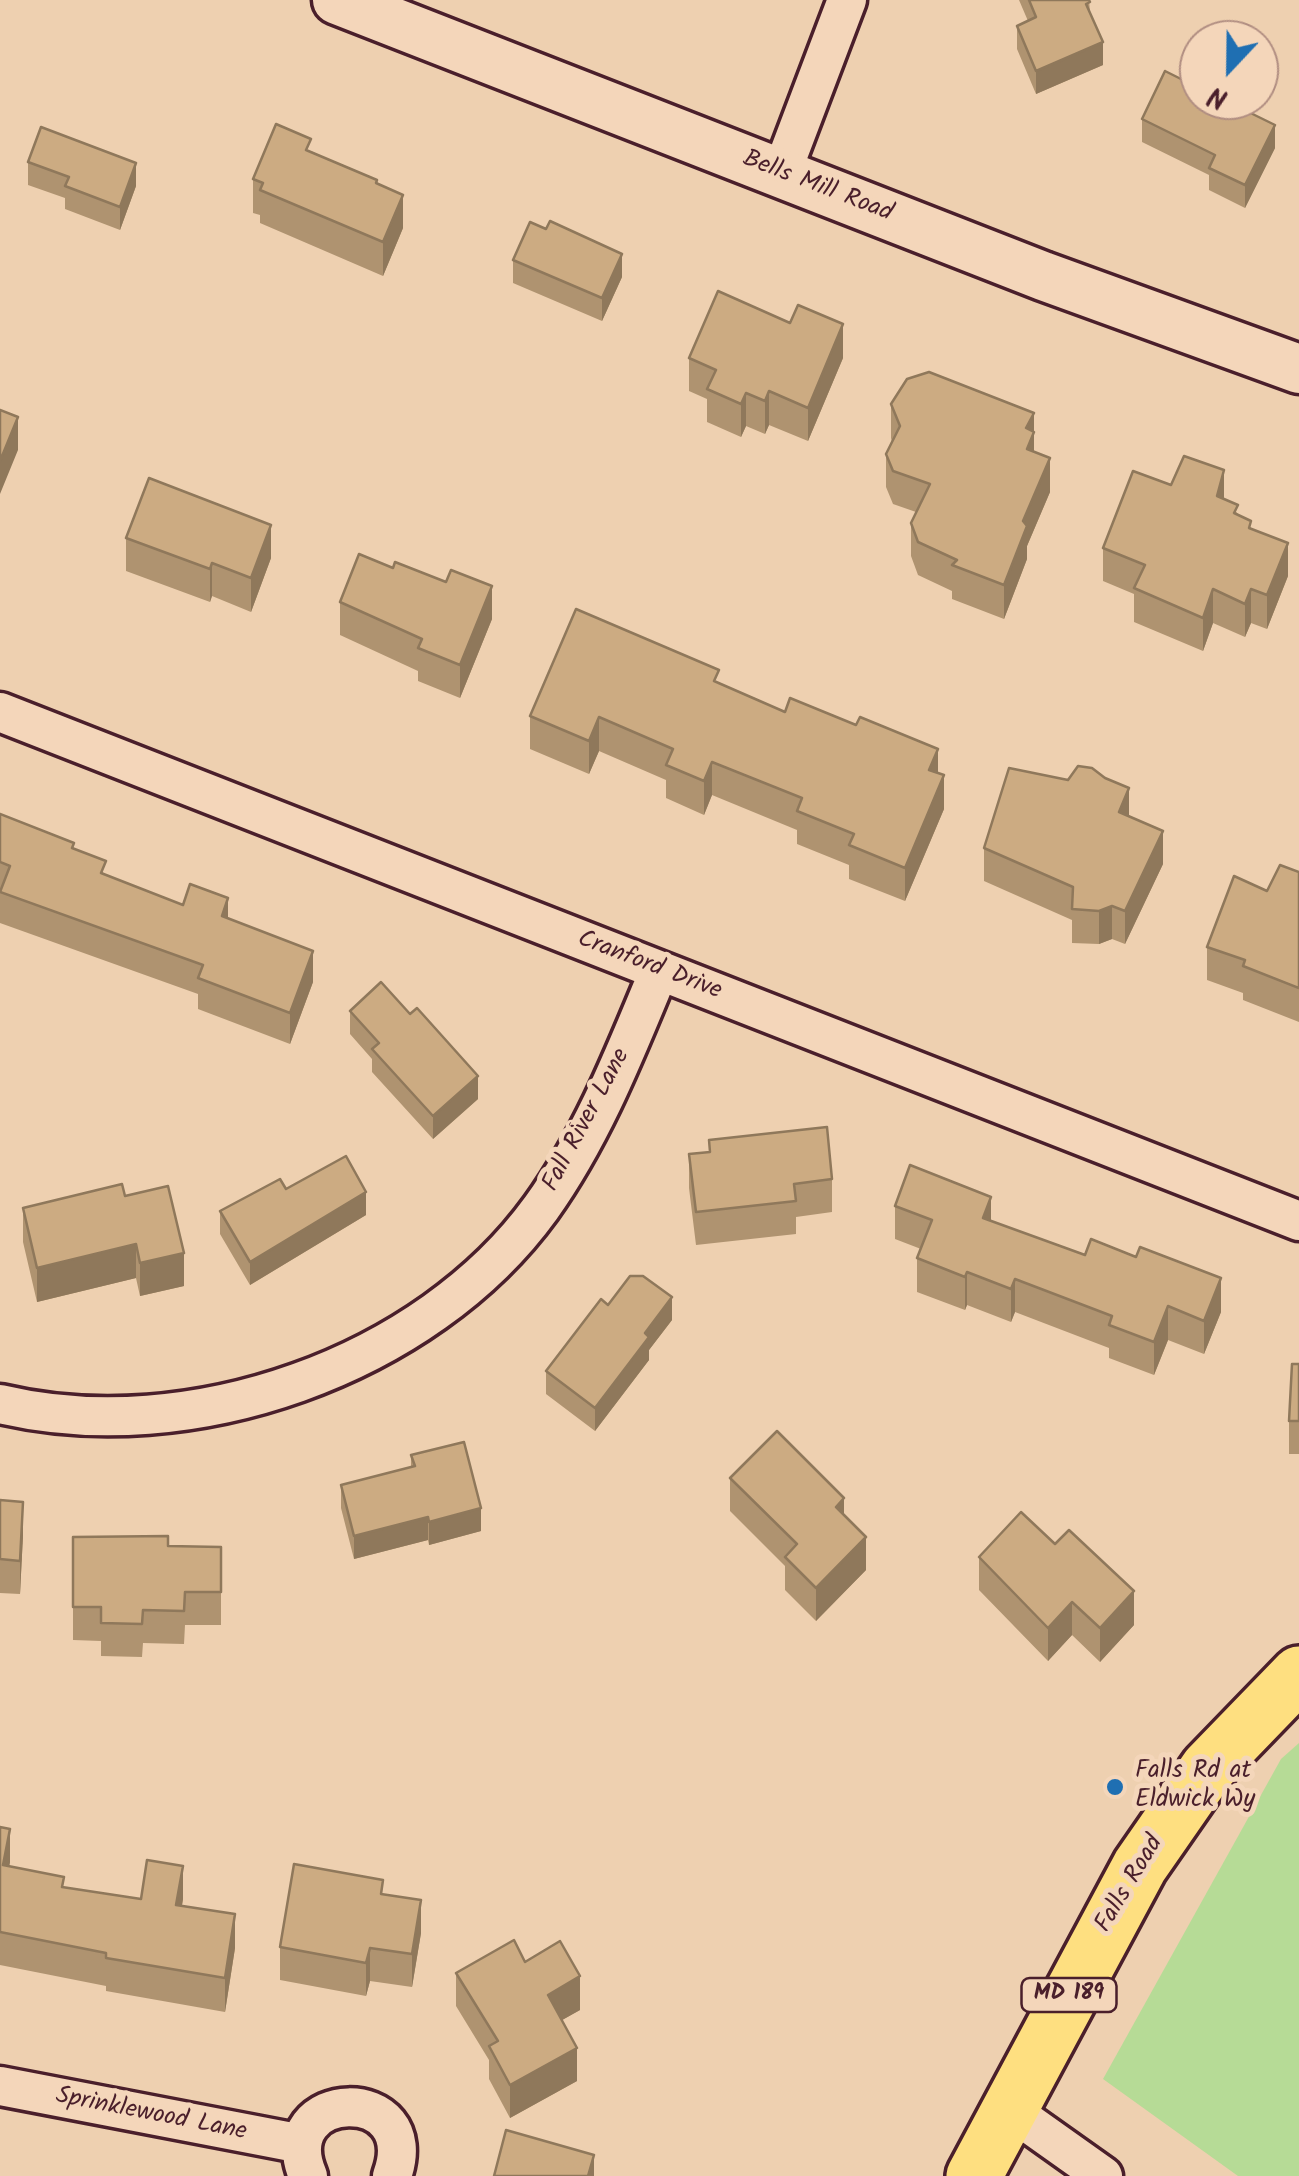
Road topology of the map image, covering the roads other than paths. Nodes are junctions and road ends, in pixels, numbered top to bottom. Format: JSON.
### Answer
{"nodes":[{"id":1,"x":337,"y":0,"type":"edge"},
{"id":2,"x":847,"y":0,"type":"edge"},
{"id":3,"x":781,"y":174,"type":"junction"},
{"id":4,"x":1299,"y":368,"type":"edge"},
{"id":5,"x":0,"y":712,"type":"edge"},
{"id":6,"x":659,"y":971,"type":"junction"},
{"id":7,"x":1299,"y":1220,"type":"edge"},
{"id":8,"x":0,"y":1404,"type":"edge"},
{"id":9,"x":1299,"y":1674,"type":"edge"},
{"id":10,"x":0,"y":2086,"type":"edge"},
{"id":11,"x":1010,"y":2110,"type":"junction"},
{"id":12,"x":305,"y":2160,"type":"edge"},
{"id":13,"x":392,"y":2176,"type":"edge"},
{"id":14,"x":974,"y":2176,"type":"edge"},
{"id":15,"x":1102,"y":2176,"type":"edge"}],
"edges":[{"from":1,"to":3,"type":"street","name":"Bells Mill Road"},
{"from":2,"to":3,"type":"street"},
{"from":3,"to":4,"type":"street","name":"Bells Mill Road"},
{"from":5,"to":6,"type":"street","name":"Cranford Drive"},
{"from":6,"to":7,"type":"street","name":"Cranford Drive"},
{"from":6,"to":8,"type":"street","name":"Fall River Lane"},
{"from":9,"to":11,"type":"main road","name":"Falls Road","number":"MD 189"},
{"from":10,"to":12,"type":"street","name":"Sprinklewood Lane"},
{"from":11,"to":14,"type":"main road","name":"Falls Road","number":"MD 189"},
{"from":11,"to":15,"type":"street"},
{"from":12,"to":13,"type":"street","name":"Sprinklewood Lane"}]}
